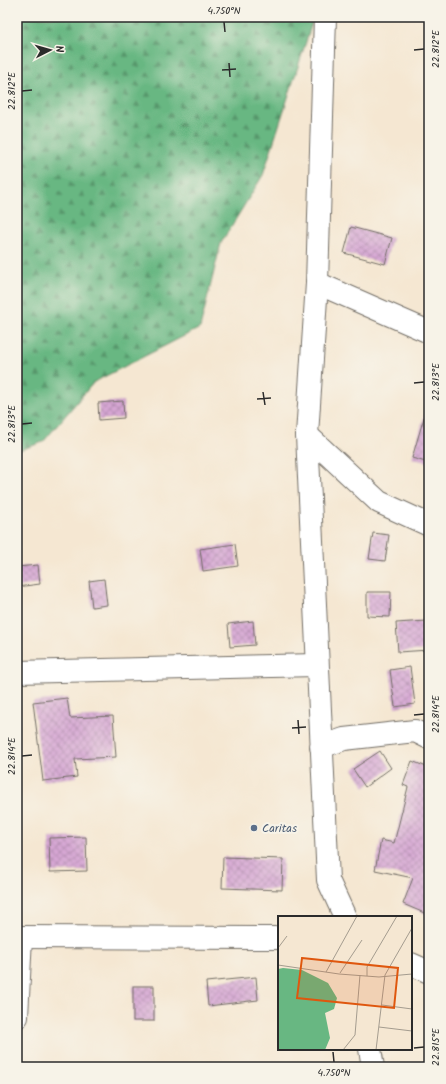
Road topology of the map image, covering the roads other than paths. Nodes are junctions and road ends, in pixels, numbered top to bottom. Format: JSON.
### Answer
{"nodes":[{"id":1,"x":325,"y":17,"type":"edge"},
{"id":2,"x":317,"y":283,"type":"junction"},
{"id":3,"x":429,"y":332,"type":"edge"},
{"id":4,"x":307,"y":434,"type":"junction"},
{"id":5,"x":429,"y":525,"type":"edge"},
{"id":6,"x":318,"y":665,"type":"junction"},
{"id":7,"x":17,"y":672,"type":"edge"},
{"id":8,"x":429,"y":738,"type":"edge"},
{"id":9,"x":321,"y":747,"type":"junction"},
{"id":10,"x":345,"y":916,"type":"edge"},
{"id":11,"x":19,"y":937,"type":"edge"},
{"id":12,"x":278,"y":938,"type":"edge"},
{"id":13,"x":412,"y":964,"type":"edge"},
{"id":14,"x":429,"y":972,"type":"edge"},
{"id":15,"x":17,"y":1017,"type":"edge"},
{"id":16,"x":370,"y":1050,"type":"edge"},
{"id":17,"x":373,"y":1067,"type":"edge"}],
"edges":[{"from":1,"to":2,"type":"street"},
{"from":2,"to":3,"type":"street"},
{"from":2,"to":4,"type":"street"},
{"from":4,"to":5,"type":"street"},
{"from":4,"to":6,"type":"street"},
{"from":6,"to":7,"type":"street"},
{"from":6,"to":9,"type":"street"},
{"from":8,"to":9,"type":"street"},
{"from":9,"to":10,"type":"street"},
{"from":11,"to":12,"type":"street"},
{"from":11,"to":15,"type":"street"},
{"from":13,"to":14,"type":"street"},
{"from":16,"to":17,"type":"street"}]}
